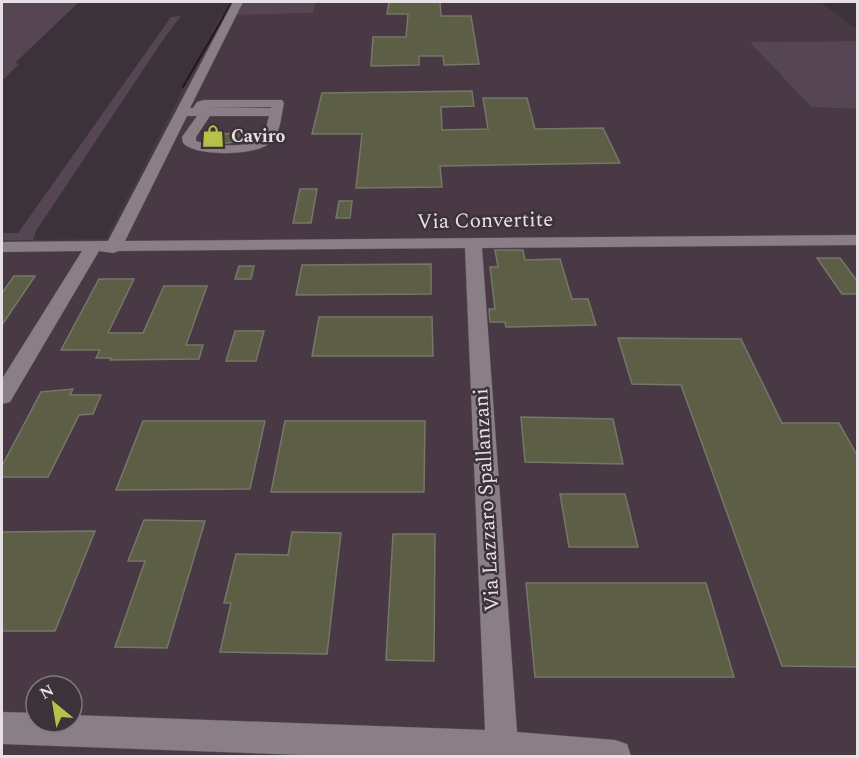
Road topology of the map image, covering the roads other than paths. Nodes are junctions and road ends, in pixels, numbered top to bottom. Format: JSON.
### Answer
{"nodes":[{"id":1,"x":238,"y":2,"type":"edge"},
{"id":2,"x":181,"y":112,"type":"junction"},
{"id":3,"x":202,"y":112,"type":"junction"},
{"id":4,"x":252,"y":112,"type":"junction"},
{"id":5,"x":276,"y":112,"type":"junction"},
{"id":6,"x":272,"y":131,"type":"junction"},
{"id":7,"x":858,"y":240,"type":"edge"},
{"id":8,"x":473,"y":244,"type":"junction"},
{"id":9,"x":2,"y":247,"type":"edge"},
{"id":10,"x":93,"y":248,"type":"junction"},
{"id":11,"x":113,"y":248,"type":"junction"},
{"id":12,"x":2,"y":256,"type":"edge"},
{"id":13,"x":25,"y":256,"type":"dead end"},
{"id":14,"x":2,"y":396,"type":"edge"},
{"id":15,"x":2,"y":728,"type":"edge"},
{"id":16,"x":501,"y":752,"type":"edge"},
{"id":17,"x":615,"y":756,"type":"edge"}],
"edges":[{"from":1,"to":2,"type":"street"},
{"from":2,"to":3,"type":"street"},
{"from":2,"to":11,"type":"street"},
{"from":3,"to":4,"type":"street"},
{"from":3,"to":5,"type":"street"},
{"from":3,"to":6,"type":"street"},
{"from":4,"to":5,"type":"street"},
{"from":4,"to":6,"type":"street"},
{"from":5,"to":6,"type":"street"},
{"from":7,"to":8,"type":"street","name":"Via Convertite"},
{"from":8,"to":11,"type":"street","name":"Via Convertite"},
{"from":8,"to":16,"type":"street","name":"Via Lazzaro Spallanzani"},
{"from":9,"to":10,"type":"street","name":"Via Convertite"},
{"from":10,"to":11,"type":"street","name":"Via Convertite"},
{"from":10,"to":14,"type":"street"},
{"from":12,"to":13,"type":"street"},
{"from":15,"to":16,"type":"street"},
{"from":16,"to":17,"type":"street"}]}
